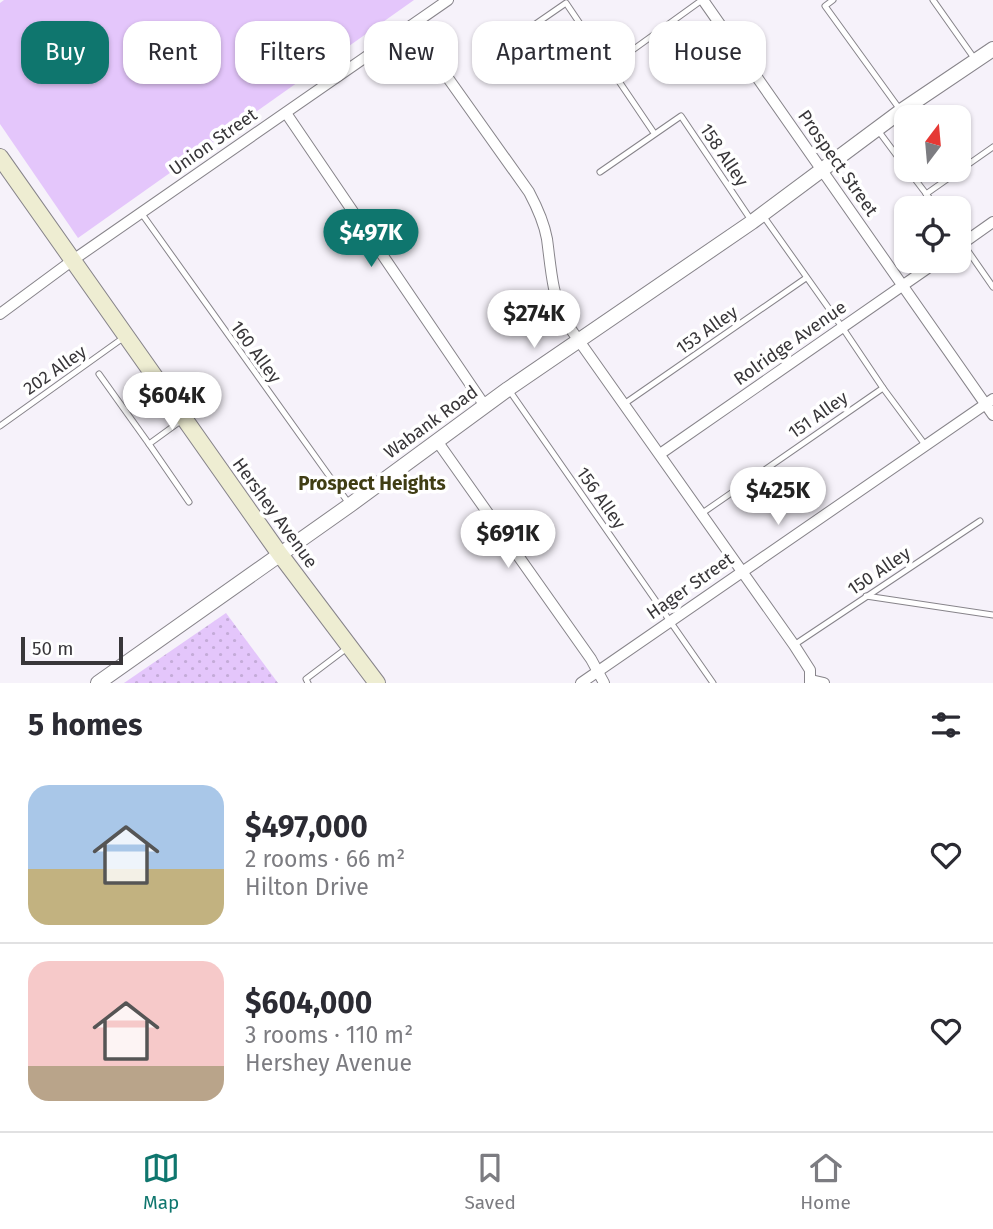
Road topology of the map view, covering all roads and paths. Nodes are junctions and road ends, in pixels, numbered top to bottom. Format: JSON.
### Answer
{"nodes":[{"id":1,"x":448,"y":0,"type":"edge"},
{"id":2,"x":702,"y":0,"type":"edge"},
{"id":3,"x":833,"y":0,"type":"edge"},
{"id":4,"x":933,"y":0,"type":"edge"},
{"id":5,"x":418,"y":21,"type":"edge"},
{"id":6,"x":539,"y":21,"type":"edge"},
{"id":7,"x":577,"y":21,"type":"edge"},
{"id":8,"x":635,"y":48,"type":"edge"},
{"id":9,"x":993,"y":49,"type":"edge"},
{"id":10,"x":364,"y":59,"type":"edge"},
{"id":11,"x":976,"y":61,"type":"junction"},
{"id":12,"x":452,"y":84,"type":"edge"},
{"id":13,"x":621,"y":84,"type":"edge"},
{"id":14,"x":897,"y":105,"type":"edge"},
{"id":15,"x":910,"y":105,"type":"edge"},
{"id":16,"x":286,"y":113,"type":"junction"},
{"id":17,"x":894,"y":116,"type":"edge"},
{"id":18,"x":877,"y":129,"type":"junction"},
{"id":19,"x":654,"y":132,"type":"junction"},
{"id":20,"x":993,"y":147,"type":"edge"},
{"id":21,"x":894,"y":152,"type":"edge"},
{"id":22,"x":0,"y":157,"type":"edge"},
{"id":23,"x":822,"y":170,"type":"junction"},
{"id":24,"x":600,"y":172,"type":"dead end"},
{"id":25,"x":917,"y":182,"type":"edge"},
{"id":26,"x":926,"y":194,"type":"joint"},
{"id":27,"x":142,"y":214,"type":"junction"},
{"id":28,"x":757,"y":218,"type":"junction"},
{"id":29,"x":993,"y":222,"type":"edge"},
{"id":30,"x":971,"y":235,"type":"edge"},
{"id":31,"x":971,"y":257,"type":"edge"},
{"id":32,"x":73,"y":260,"type":"junction"},
{"id":33,"x":920,"y":273,"type":"edge"},
{"id":34,"x":806,"y":278,"type":"junction"},
{"id":35,"x":903,"y":285,"type":"junction"},
{"id":36,"x":993,"y":287,"type":"edge"},
{"id":37,"x":0,"y":314,"type":"edge"},
{"id":38,"x":842,"y":327,"type":"junction"},
{"id":39,"x":126,"y":337,"type":"junction"},
{"id":40,"x":579,"y":340,"type":"junction"},
{"id":41,"x":99,"y":374,"type":"dead end"},
{"id":42,"x":883,"y":388,"type":"junction"},
{"id":43,"x":508,"y":389,"type":"junction"},
{"id":44,"x":989,"y":401,"type":"edge"},
{"id":45,"x":624,"y":404,"type":"junction"},
{"id":46,"x":485,"y":407,"type":"junction"},
{"id":47,"x":993,"y":415,"type":"edge"},
{"id":48,"x":184,"y":418,"type":"junction"},
{"id":49,"x":0,"y":426,"type":"edge"},
{"id":50,"x":437,"y":441,"type":"junction"},
{"id":51,"x":149,"y":444,"type":"junction"},
{"id":52,"x":926,"y":446,"type":"junction"},
{"id":53,"x":660,"y":454,"type":"junction"},
{"id":54,"x":189,"y":502,"type":"dead end"},
{"id":55,"x":350,"y":505,"type":"junction"},
{"id":56,"x":701,"y":513,"type":"junction"},
{"id":57,"x":980,"y":521,"type":"dead end"},
{"id":58,"x":279,"y":553,"type":"junction"},
{"id":59,"x":741,"y":571,"type":"junction"},
{"id":60,"x":866,"y":596,"type":"junction"},
{"id":61,"x":993,"y":615,"type":"edge"},
{"id":62,"x":671,"y":622,"type":"junction"},
{"id":63,"x":794,"y":645,"type":"junction"},
{"id":64,"x":350,"y":646,"type":"junction"},
{"id":65,"x":598,"y":672,"type":"junction"},
{"id":66,"x":811,"y":682,"type":"edge"},
{"id":67,"x":98,"y":683,"type":"edge"},
{"id":68,"x":309,"y":683,"type":"edge"},
{"id":69,"x":377,"y":683,"type":"edge"},
{"id":70,"x":581,"y":683,"type":"edge"},
{"id":71,"x":604,"y":683,"type":"edge"},
{"id":72,"x":713,"y":683,"type":"edge"},
{"id":73,"x":824,"y":683,"type":"edge"}],
"edges":[{"from":1,"to":5,"type":"street","name":"Union Street"},
{"from":2,"to":8,"type":"lane"},
{"from":2,"to":23,"type":"street","name":"Prospect Street"},
{"from":3,"to":14,"type":"lane"},
{"from":4,"to":11,"type":"lane"},
{"from":6,"to":7,"type":"lane"},
{"from":9,"to":11,"type":"street","name":"Wabank Road"},
{"from":10,"to":16,"type":"street","name":"Union Street"},
{"from":11,"to":15,"type":"street","name":"Wabank Road"},
{"from":12,"to":40,"type":"street"},
{"from":13,"to":19,"type":"lane"},
{"from":16,"to":27,"type":"street","name":"Union Street"},
{"from":16,"to":46,"type":"street"},
{"from":17,"to":18,"type":"street","name":"Wabank Road"},
{"from":18,"to":21,"type":"lane"},
{"from":18,"to":23,"type":"street","name":"Wabank Road"},
{"from":19,"to":24,"type":"lane","name":"158 Alley"},
{"from":19,"to":28,"type":"lane","name":"158 Alley"},
{"from":20,"to":26,"type":"lane"},
{"from":22,"to":32,"type":"main road","name":"Hershey Avenue"},
{"from":23,"to":28,"type":"street","name":"Wabank Road"},
{"from":23,"to":35,"type":"street","name":"Prospect Street"},
{"from":25,"to":26,"type":"lane"},
{"from":27,"to":32,"type":"street","name":"Union Street"},
{"from":27,"to":55,"type":"lane","name":"160 Alley"},
{"from":28,"to":34,"type":"lane"},
{"from":28,"to":40,"type":"street","name":"Wabank Road"},
{"from":29,"to":30,"type":"street"},
{"from":31,"to":36,"type":"lane"},
{"from":32,"to":37,"type":"street","name":"Union Street"},
{"from":32,"to":39,"type":"main road","name":"Hershey Avenue"},
{"from":33,"to":35,"type":"street","name":"Rolridge Avenue"},
{"from":34,"to":38,"type":"lane"},
{"from":34,"to":45,"type":"lane","name":"153 Alley"},
{"from":35,"to":38,"type":"street","name":"Rolridge Avenue"},
{"from":35,"to":44,"type":"street","name":"Prospect Street"},
{"from":38,"to":42,"type":"lane"},
{"from":38,"to":53,"type":"street","name":"Rolridge Avenue"},
{"from":39,"to":48,"type":"main road","name":"Hershey Avenue"},
{"from":39,"to":49,"type":"lane","name":"202 Alley"},
{"from":40,"to":43,"type":"street","name":"Wabank Road"},
{"from":40,"to":45,"type":"street"},
{"from":41,"to":51,"type":"lane"},
{"from":42,"to":52,"type":"lane"},
{"from":42,"to":56,"type":"lane","name":"151 Alley"},
{"from":43,"to":46,"type":"street","name":"Wabank Road"},
{"from":43,"to":62,"type":"lane","name":"156 Alley"},
{"from":44,"to":47,"type":"street","name":"Prospect Street"},
{"from":44,"to":52,"type":"street","name":"Hager Street"},
{"from":45,"to":53,"type":"street"},
{"from":46,"to":50,"type":"street","name":"Wabank Road"},
{"from":48,"to":51,"type":"lane"},
{"from":48,"to":58,"type":"main road","name":"Hershey Avenue"},
{"from":50,"to":55,"type":"street","name":"Wabank Road"},
{"from":50,"to":65,"type":"street"},
{"from":51,"to":54,"type":"lane"},
{"from":52,"to":59,"type":"street","name":"Hager Street"},
{"from":53,"to":56,"type":"street"},
{"from":55,"to":58,"type":"street","name":"Wabank Road"},
{"from":56,"to":59,"type":"street"},
{"from":57,"to":60,"type":"lane","name":"150 Alley"},
{"from":58,"to":64,"type":"main road","name":"Hershey Avenue"},
{"from":58,"to":67,"type":"street","name":"Wabank Road"},
{"from":59,"to":62,"type":"street","name":"Hager Street"},
{"from":59,"to":63,"type":"street"},
{"from":60,"to":61,"type":"lane"},
{"from":60,"to":63,"type":"lane","name":"150 Alley"},
{"from":62,"to":65,"type":"street","name":"Hager Street"},
{"from":62,"to":72,"type":"lane","name":"156 Alley"},
{"from":63,"to":66,"type":"street"},
{"from":64,"to":68,"type":"lane"},
{"from":64,"to":69,"type":"main road","name":"Hershey Avenue"},
{"from":65,"to":70,"type":"street","name":"Hager Street"},
{"from":65,"to":71,"type":"street"},
{"from":66,"to":73,"type":"street"}]}
